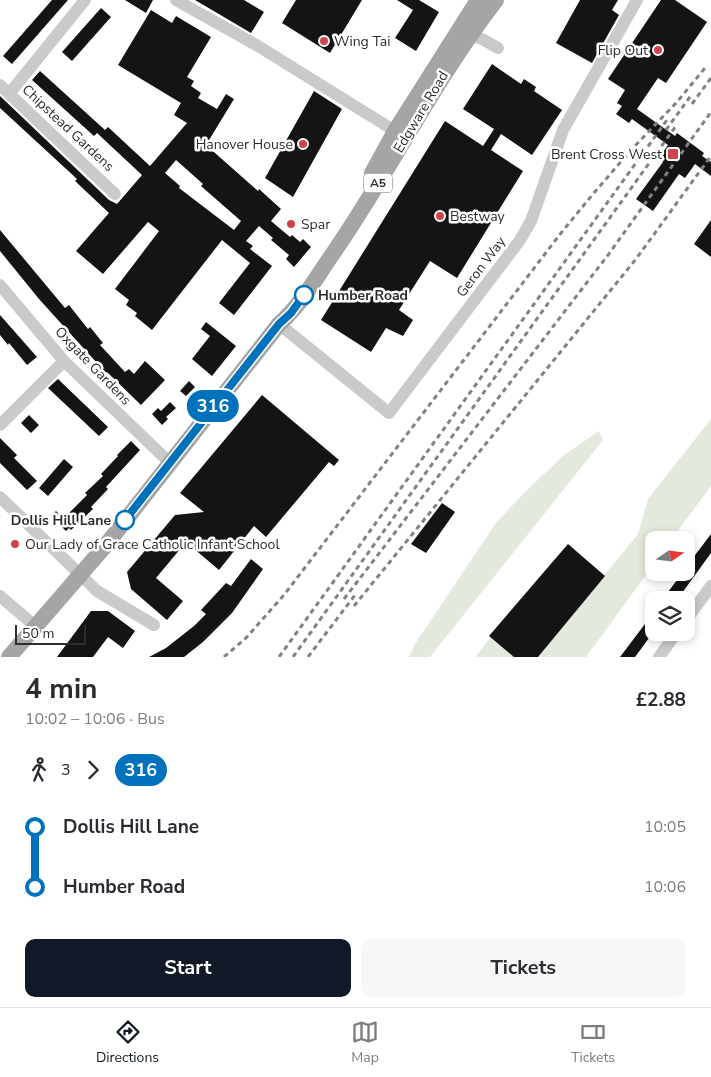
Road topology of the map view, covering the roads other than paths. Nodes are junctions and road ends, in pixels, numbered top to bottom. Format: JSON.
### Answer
{"nodes":[{"id":1,"x":85,"y":0,"type":"edge"},
{"id":2,"x":176,"y":0,"type":"edge"},
{"id":3,"x":470,"y":0,"type":"edge"},
{"id":4,"x":478,"y":0,"type":"edge"},
{"id":5,"x":496,"y":0,"type":"edge"},
{"id":6,"x":502,"y":0,"type":"edge"},
{"id":7,"x":637,"y":0,"type":"edge"},
{"id":8,"x":469,"y":35,"type":"junction"},
{"id":9,"x":498,"y":48,"type":"dead end"},
{"id":10,"x":5,"y":90,"type":"edge"},
{"id":11,"x":395,"y":131,"type":"junction"},
{"id":12,"x":116,"y":194,"type":"dead end"},
{"id":13,"x":0,"y":285,"type":"edge"},
{"id":14,"x":279,"y":324,"type":"junction"},
{"id":15,"x":64,"y":361,"type":"junction"},
{"id":16,"x":0,"y":425,"type":"edge"},
{"id":17,"x":170,"y":463,"type":"junction"},
{"id":18,"x":0,"y":497,"type":"edge"},
{"id":19,"x":80,"y":574,"type":"junction"},
{"id":20,"x":711,"y":586,"type":"edge"},
{"id":21,"x":0,"y":596,"type":"edge"},
{"id":22,"x":695,"y":608,"type":"edge"},
{"id":23,"x":35,"y":626,"type":"junction"},
{"id":24,"x":154,"y":626,"type":"dead end"},
{"id":25,"x":671,"y":641,"type":"edge"},
{"id":26,"x":9,"y":657,"type":"edge"},
{"id":27,"x":659,"y":657,"type":"edge"}],
"edges":[{"from":1,"to":10,"type":"street"},
{"from":2,"to":11,"type":"street"},
{"from":3,"to":11,"type":"main road"},
{"from":4,"to":11,"type":"main road","name":"Edgware Road","number":"A5"},
{"from":5,"to":8,"type":"main road","name":"Edgware Road","number":"A5"},
{"from":6,"to":8,"type":"main road"},
{"from":7,"to":14,"type":"street","name":"Geron Way"},
{"from":8,"to":9,"type":"street"},
{"from":8,"to":14,"type":"main road","name":"Edgware Road","number":"A5"},
{"from":10,"to":12,"type":"street","name":"Chipstead Gardens"},
{"from":11,"to":14,"type":"main road","name":"Edgware Road","number":"A5"},
{"from":13,"to":15,"type":"street","name":"Oxgate Gardens"},
{"from":14,"to":17,"type":"main road","name":"Edgware Road","number":"A5"},
{"from":15,"to":16,"type":"street"},
{"from":15,"to":17,"type":"street","name":"Oxgate Gardens"},
{"from":17,"to":19,"type":"main road","name":"Edgware Road","number":"A5"},
{"from":18,"to":19,"type":"street"},
{"from":19,"to":23,"type":"main road","name":"Edgware Road","number":"A5"},
{"from":19,"to":24,"type":"street"},
{"from":20,"to":22,"type":"street"},
{"from":21,"to":23,"type":"street"},
{"from":23,"to":26,"type":"main road","name":"Edgware Road","number":"A5"},
{"from":25,"to":27,"type":"street"}]}
